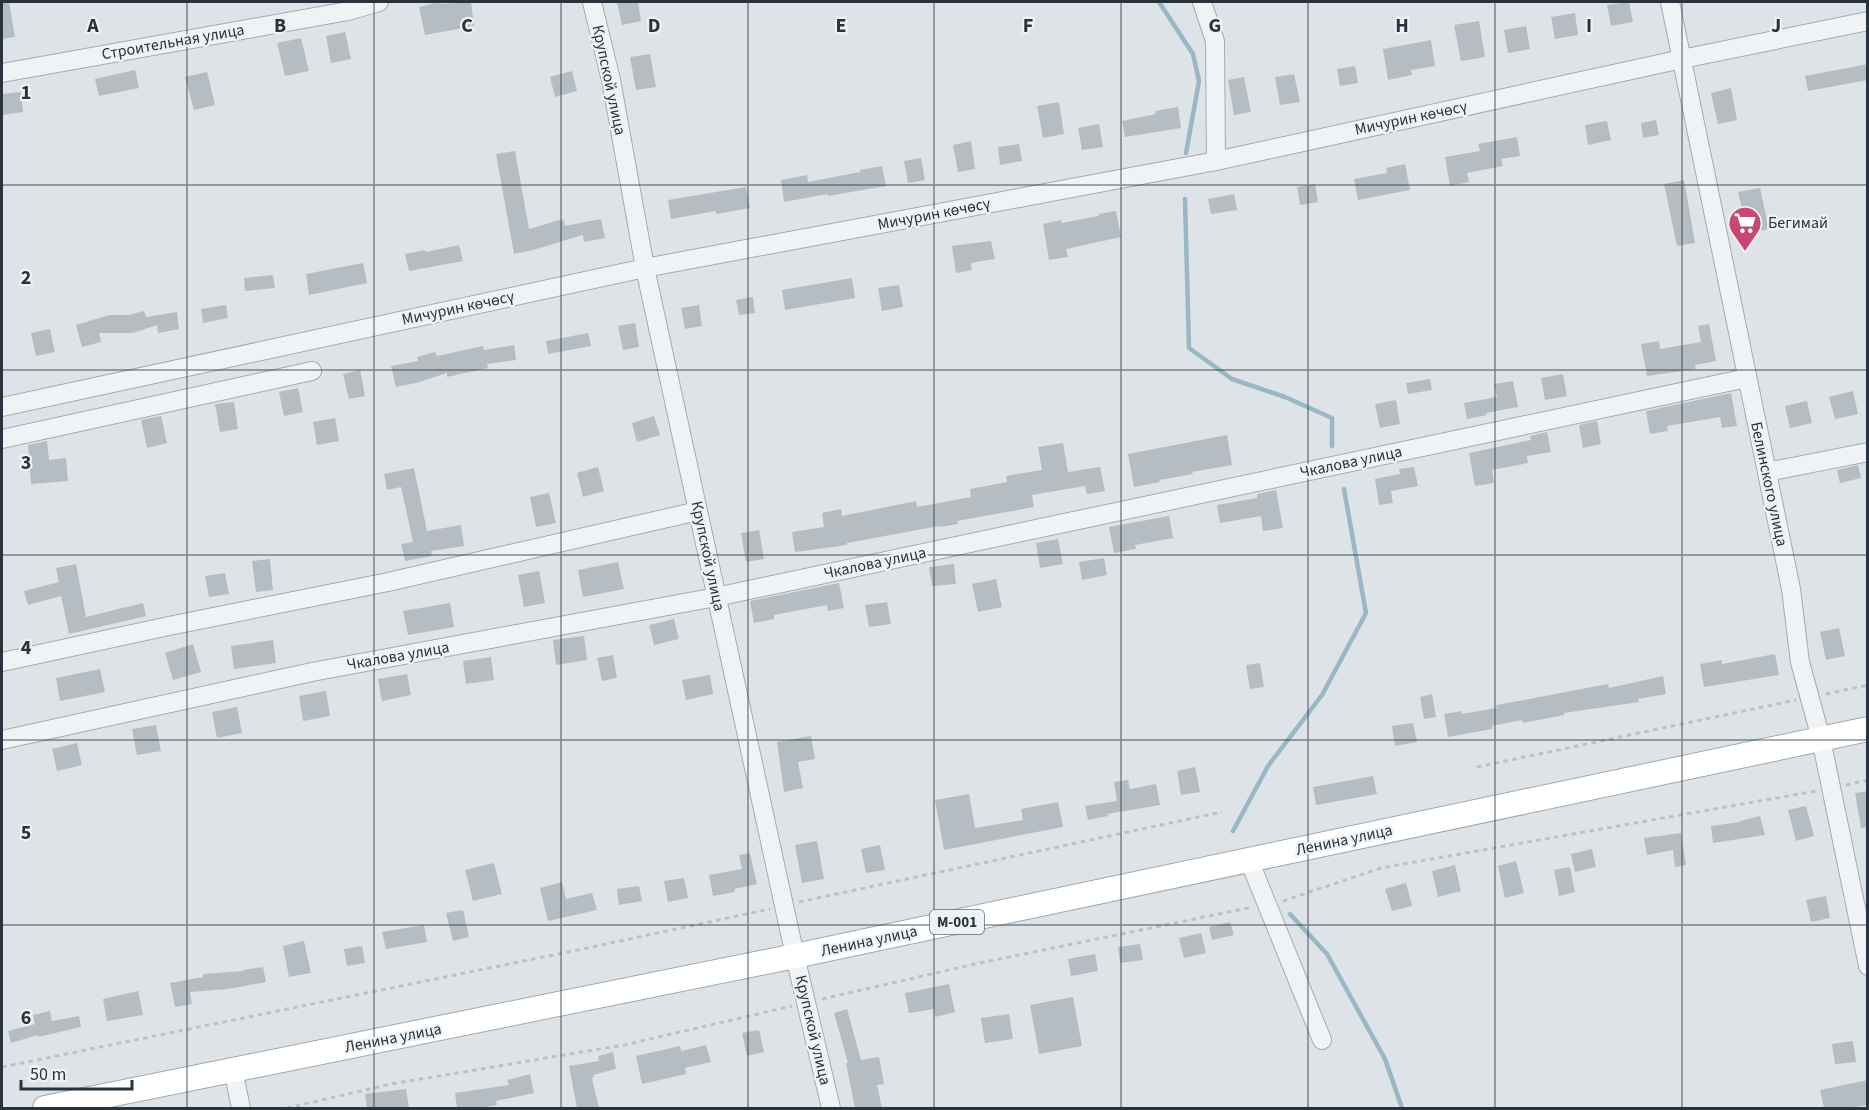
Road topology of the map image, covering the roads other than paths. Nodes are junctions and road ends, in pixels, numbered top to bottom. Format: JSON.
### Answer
{"nodes":[{"id":1,"x":380,"y":2,"type":"edge"},
{"id":2,"x":592,"y":2,"type":"edge"},
{"id":3,"x":1202,"y":2,"type":"edge"},
{"id":4,"x":1670,"y":2,"type":"edge"},
{"id":5,"x":1868,"y":21,"type":"edge"},
{"id":6,"x":1682,"y":59,"type":"junction"},
{"id":7,"x":2,"y":73,"type":"edge"},
{"id":8,"x":1216,"y":161,"type":"junction"},
{"id":9,"x":645,"y":268,"type":"junction"},
{"id":10,"x":312,"y":371,"type":"dead end"},
{"id":11,"x":1747,"y":378,"type":"junction"},
{"id":12,"x":121,"y":381,"type":"junction"},
{"id":13,"x":2,"y":407,"type":"edge"},
{"id":14,"x":124,"y":411,"type":"junction"},
{"id":15,"x":2,"y":439,"type":"edge"},
{"id":16,"x":1868,"y":452,"type":"edge"},
{"id":17,"x":1767,"y":472,"type":"junction"},
{"id":18,"x":698,"y":511,"type":"junction"},
{"id":19,"x":716,"y":597,"type":"junction"},
{"id":20,"x":2,"y":662,"type":"edge"},
{"id":21,"x":1868,"y":729,"type":"edge"},
{"id":22,"x":1821,"y":739,"type":"junction"},
{"id":23,"x":2,"y":740,"type":"edge"},
{"id":24,"x":1249,"y":860,"type":"junction"},
{"id":25,"x":795,"y":956,"type":"junction"},
{"id":26,"x":1868,"y":966,"type":"edge"},
{"id":27,"x":1322,"y":1040,"type":"dead end"},
{"id":28,"x":233,"y":1070,"type":"junction"},
{"id":29,"x":45,"y":1108,"type":"edge"},
{"id":30,"x":241,"y":1108,"type":"edge"},
{"id":31,"x":831,"y":1108,"type":"edge"}],
"edges":[{"from":1,"to":7,"type":"street","name":"Строительная улица"},
{"from":2,"to":9,"type":"street","name":"Крупской улица"},
{"from":3,"to":8,"type":"street"},
{"from":4,"to":6,"type":"street","name":"Белинского улица"},
{"from":5,"to":6,"type":"street","name":"Мичурин көчөсү"},
{"from":6,"to":8,"type":"street","name":"Мичурин көчөсү"},
{"from":6,"to":11,"type":"street","name":"Белинского улица"},
{"from":8,"to":9,"type":"street","name":"Мичурин көчөсү"},
{"from":9,"to":12,"type":"street","name":"Мичурин көчөсү"},
{"from":9,"to":18,"type":"street","name":"Крупской улица"},
{"from":10,"to":14,"type":"street"},
{"from":11,"to":17,"type":"street","name":"Белинского улица"},
{"from":11,"to":19,"type":"street","name":"Чкалова улица"},
{"from":12,"to":13,"type":"street","name":"Мичурин көчөсү"},
{"from":12,"to":14,"type":"street"},
{"from":14,"to":15,"type":"street"},
{"from":16,"to":17,"type":"street"},
{"from":17,"to":22,"type":"street","name":"Белинского улица"},
{"from":18,"to":19,"type":"street","name":"Крупской улица"},
{"from":18,"to":20,"type":"street"},
{"from":19,"to":23,"type":"street","name":"Чкалова улица"},
{"from":19,"to":25,"type":"street","name":"Крупской улица"},
{"from":21,"to":22,"type":"main road","name":"Ленина улица","number":"М-001"},
{"from":22,"to":24,"type":"main road","name":"Ленина улица","number":"М-001"},
{"from":22,"to":26,"type":"street","name":"Белинского улица"},
{"from":24,"to":25,"type":"main road","name":"Ленина улица","number":"М-001"},
{"from":24,"to":27,"type":"street"},
{"from":25,"to":28,"type":"main road","name":"Ленина улица","number":"М-001"},
{"from":25,"to":31,"type":"street","name":"Крупской улица"},
{"from":28,"to":29,"type":"main road","name":"Ленина улица","number":"М-001"},
{"from":28,"to":30,"type":"street"}]}
